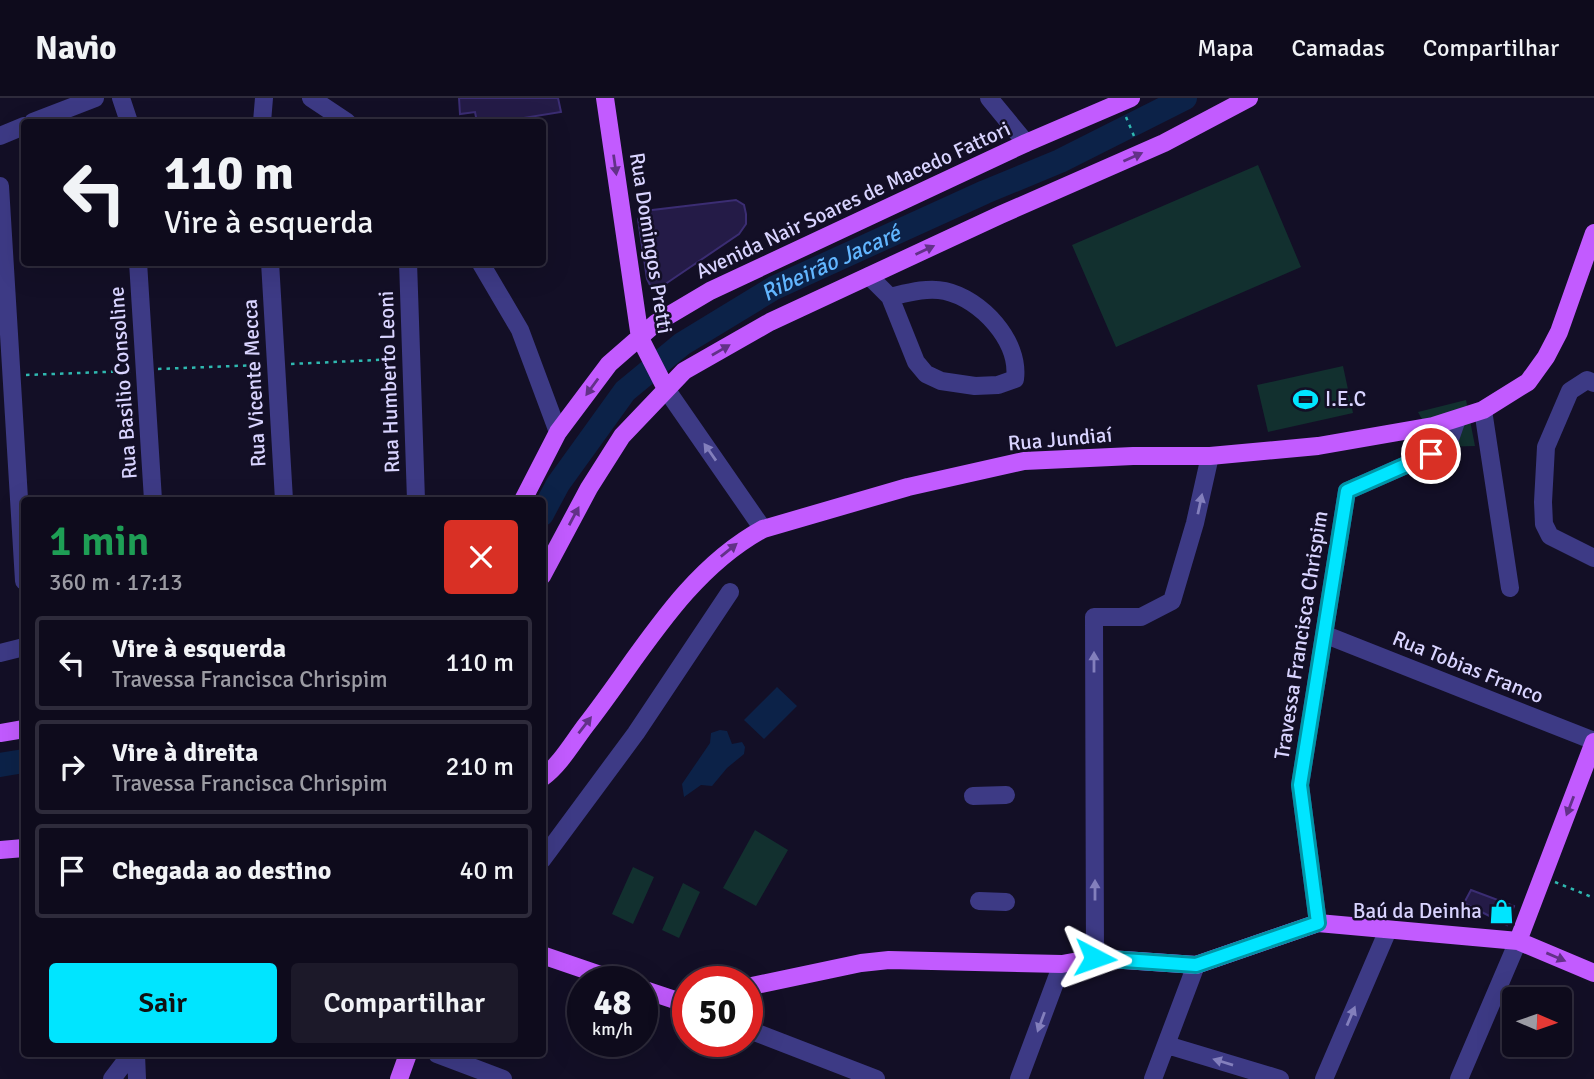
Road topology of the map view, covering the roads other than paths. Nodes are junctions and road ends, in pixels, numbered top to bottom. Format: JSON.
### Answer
{"nodes":[{"id":1,"x":94,"y":98,"type":"edge"},
{"id":2,"x":121,"y":98,"type":"edge"},
{"id":3,"x":264,"y":98,"type":"edge"},
{"id":4,"x":311,"y":98,"type":"edge"},
{"id":5,"x":605,"y":98,"type":"edge"},
{"id":6,"x":1131,"y":98,"type":"edge"},
{"id":7,"x":1249,"y":98,"type":"edge"},
{"id":8,"x":996,"y":100,"type":"edge"},
{"id":9,"x":41,"y":119,"type":"edge"},
{"id":10,"x":128,"y":119,"type":"edge"},
{"id":11,"x":262,"y":119,"type":"edge"},
{"id":12,"x":342,"y":119,"type":"edge"},
{"id":13,"x":21,"y":127,"type":"edge"},
{"id":14,"x":0,"y":136,"type":"edge"},
{"id":15,"x":1026,"y":143,"type":"junction"},
{"id":16,"x":0,"y":186,"type":"edge"},
{"id":17,"x":1594,"y":233,"type":"edge"},
{"id":18,"x":138,"y":266,"type":"edge"},
{"id":19,"x":270,"y":266,"type":"edge"},
{"id":20,"x":408,"y":266,"type":"edge"},
{"id":21,"x":482,"y":266,"type":"edge"},
{"id":22,"x":869,"y":276,"type":"junction"},
{"id":23,"x":890,"y":297,"type":"junction"},
{"id":24,"x":641,"y":341,"type":"junction"},
{"id":25,"x":1590,"y":382,"type":"edge"},
{"id":26,"x":664,"y":385,"type":"junction"},
{"id":27,"x":1483,"y":410,"type":"junction"},
{"id":28,"x":1457,"y":419,"type":"junction"},
{"id":29,"x":558,"y":432,"type":"junction"},
{"id":30,"x":1210,"y":456,"type":"junction"},
{"id":31,"x":153,"y":497,"type":"edge"},
{"id":32,"x":284,"y":497,"type":"edge"},
{"id":33,"x":416,"y":497,"type":"edge"},
{"id":34,"x":525,"y":497,"type":"edge"},
{"id":35,"x":763,"y":529,"type":"junction"},
{"id":36,"x":21,"y":530,"type":"edge"},
{"id":37,"x":1594,"y":558,"type":"edge"},
{"id":38,"x":546,"y":569,"type":"edge"},
{"id":39,"x":1510,"y":588,"type":"dead end"},
{"id":40,"x":730,"y":592,"type":"dead end"},
{"id":41,"x":1326,"y":635,"type":"junction"},
{"id":42,"x":21,"y":649,"type":"edge"},
{"id":43,"x":0,"y":653,"type":"edge"},
{"id":44,"x":21,"y":730,"type":"edge"},
{"id":45,"x":0,"y":733,"type":"edge"},
{"id":46,"x":1594,"y":742,"type":"edge"},
{"id":47,"x":546,"y":773,"type":"edge"},
{"id":48,"x":1006,"y":795,"type":"dead end"},
{"id":49,"x":973,"y":796,"type":"dead end"},
{"id":50,"x":21,"y":848,"type":"edge"},
{"id":51,"x":0,"y":850,"type":"edge"},
{"id":52,"x":546,"y":855,"type":"edge"},
{"id":53,"x":979,"y":901,"type":"dead end"},
{"id":54,"x":1006,"y":902,"type":"dead end"},
{"id":55,"x":1318,"y":923,"type":"junction"},
{"id":56,"x":1388,"y":930,"type":"junction"},
{"id":57,"x":1518,"y":941,"type":"junction"},
{"id":58,"x":546,"y":956,"type":"edge"},
{"id":59,"x":1095,"y":958,"type":"junction"},
{"id":60,"x":1062,"y":964,"type":"junction"},
{"id":61,"x":1196,"y":965,"type":"junction"},
{"id":62,"x":574,"y":966,"type":"edge"},
{"id":63,"x":1594,"y":973,"type":"edge"},
{"id":64,"x":763,"y":984,"type":"edge"},
{"id":65,"x":763,"y":1034,"type":"edge"},
{"id":66,"x":1167,"y":1045,"type":"junction"},
{"id":67,"x":129,"y":1057,"type":"edge"},
{"id":68,"x":136,"y":1057,"type":"edge"},
{"id":69,"x":407,"y":1057,"type":"edge"},
{"id":70,"x":445,"y":1057,"type":"edge"},
{"id":71,"x":873,"y":1078,"type":"edge"},
{"id":72,"x":112,"y":1079,"type":"edge"},
{"id":73,"x":136,"y":1079,"type":"edge"},
{"id":74,"x":400,"y":1079,"type":"edge"},
{"id":75,"x":503,"y":1079,"type":"edge"},
{"id":76,"x":1019,"y":1079,"type":"edge"},
{"id":77,"x":1153,"y":1079,"type":"edge"},
{"id":78,"x":1280,"y":1079,"type":"edge"},
{"id":79,"x":1324,"y":1079,"type":"edge"},
{"id":80,"x":1459,"y":1079,"type":"edge"}],
"edges":[{"from":1,"to":9,"type":"street"},
{"from":2,"to":10,"type":"street"},
{"from":3,"to":11,"type":"street"},
{"from":4,"to":12,"type":"street"},
{"from":5,"to":24,"type":"main road","name":"Rua Domingos Pretti","one_way":true},
{"from":6,"to":15,"type":"main road","name":"Avenida Nair Soares de Macedo Fattori"},
{"from":22,"to":7,"type":"main road","one_way":true},
{"from":8,"to":15,"type":"street"},
{"from":13,"to":14,"type":"street"},
{"from":15,"to":24,"type":"main road","name":"Avenida Nair Soares de Macedo Fattori"},
{"from":16,"to":36,"type":"street"},
{"from":17,"to":27,"type":"main road","name":"Rua Jundiaí"},
{"from":18,"to":31,"type":"street","name":"Rua Basilio Consoline"},
{"from":19,"to":32,"type":"street","name":"Rua Vicente Mecca"},
{"from":20,"to":33,"type":"street","name":"Rua Humberto Leoni"},
{"from":21,"to":29,"type":"street"},
{"from":22,"to":23,"type":"street"},
{"from":26,"to":22,"type":"main road","one_way":true},
{"from":23,"to":23,"type":"street"},
{"from":24,"to":26,"type":"main road","name":"Rua Domingos Pretti"},
{"from":24,"to":29,"type":"main road","name":"Avenida Nair Soares de Macedo Fattori","one_way":true},
{"from":25,"to":37,"type":"street"},
{"from":35,"to":26,"type":"street","name":"Rua Domingos Pretti","one_way":true},
{"from":38,"to":26,"type":"main road","one_way":true},
{"from":27,"to":28,"type":"main road","name":"Rua Jundiaí"},
{"from":27,"to":39,"type":"street"},
{"from":28,"to":30,"type":"main road","name":"Rua Jundiaí"},
{"from":28,"to":41,"type":"street","name":"Travessa Francisca Chrispim"},
{"from":29,"to":34,"type":"main road","name":"Avenida Nair Soares de Macedo Fattori"},
{"from":30,"to":35,"type":"main road","name":"Rua Jundiaí"},
{"from":59,"to":30,"type":"street","one_way":true},
{"from":47,"to":35,"type":"main road","name":"Rua Jundiaí","one_way":true},
{"from":40,"to":52,"type":"street"},
{"from":41,"to":46,"type":"street","name":"Rua Tobias Franco"},
{"from":41,"to":55,"type":"street","name":"Travessa Francisca Chrispim"},
{"from":42,"to":43,"type":"street"},
{"from":44,"to":45,"type":"main road"},
{"from":46,"to":57,"type":"main road","one_way":true},
{"from":48,"to":49,"type":"street"},
{"from":50,"to":51,"type":"main road"},
{"from":53,"to":54,"type":"street"},
{"from":55,"to":56,"type":"main road"},
{"from":55,"to":61,"type":"main road"},
{"from":56,"to":57,"type":"main road"},
{"from":79,"to":56,"type":"street","one_way":true},
{"from":57,"to":63,"type":"main road","one_way":true},
{"from":57,"to":80,"type":"street"},
{"from":58,"to":62,"type":"main road"},
{"from":59,"to":60,"type":"main road"},
{"from":59,"to":61,"type":"main road"},
{"from":60,"to":64,"type":"main road"},
{"from":60,"to":76,"type":"street","one_way":true},
{"from":61,"to":66,"type":"street"},
{"from":65,"to":71,"type":"street"},
{"from":66,"to":77,"type":"street"},
{"from":78,"to":66,"type":"street","one_way":true},
{"from":67,"to":72,"type":"street"},
{"from":68,"to":73,"type":"street"},
{"from":69,"to":74,"type":"main road"},
{"from":70,"to":75,"type":"street"}]}
